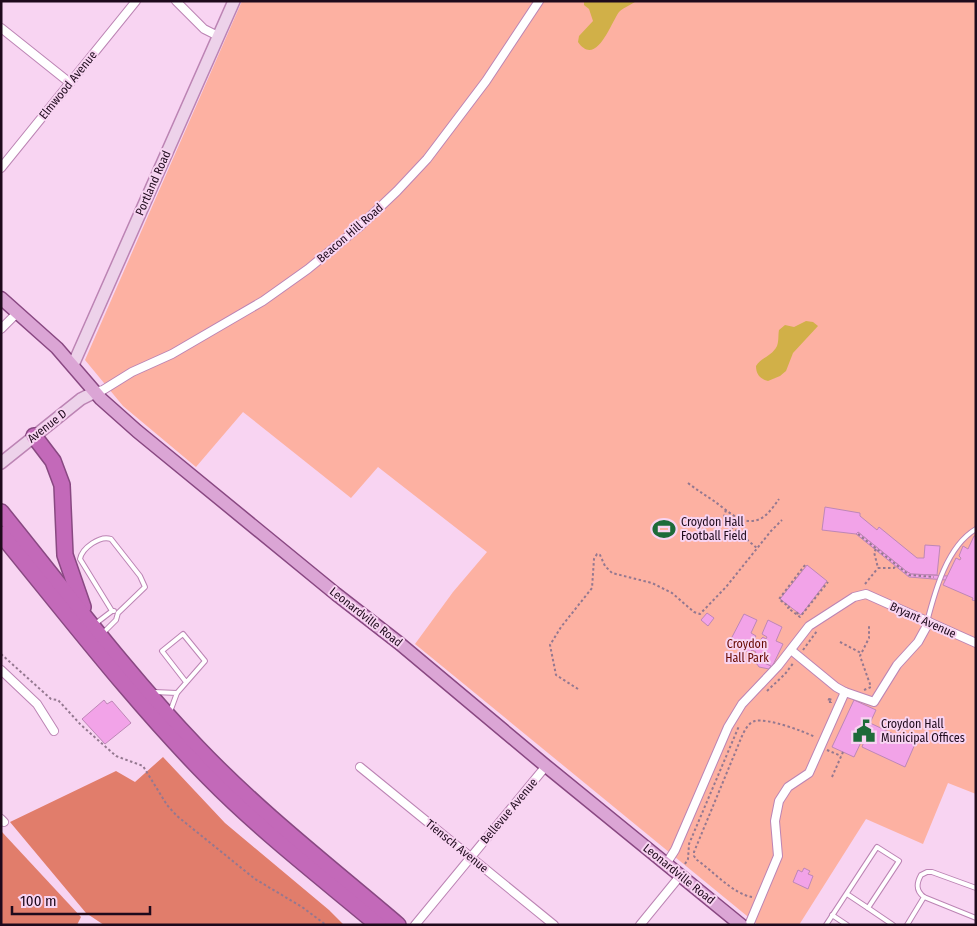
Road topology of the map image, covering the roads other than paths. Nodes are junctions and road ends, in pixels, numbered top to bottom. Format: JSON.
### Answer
{"nodes":[{"id":1,"x":136,"y":1,"type":"edge"},
{"id":2,"x":176,"y":1,"type":"edge"},
{"id":3,"x":234,"y":1,"type":"edge"},
{"id":4,"x":539,"y":1,"type":"edge"},
{"id":5,"x":1,"y":28,"type":"edge"},
{"id":6,"x":218,"y":36,"type":"junction"},
{"id":7,"x":70,"y":83,"type":"junction"},
{"id":8,"x":1,"y":168,"type":"edge"},
{"id":9,"x":1,"y":298,"type":"edge"},
{"id":10,"x":18,"y":312,"type":"junction"},
{"id":11,"x":1,"y":329,"type":"edge"},
{"id":12,"x":73,"y":365,"type":"junction"},
{"id":13,"x":95,"y":392,"type":"junction"},
{"id":14,"x":34,"y":436,"type":"junction"},
{"id":15,"x":1,"y":462,"type":"edge"},
{"id":16,"x":1,"y":512,"type":"edge"},
{"id":17,"x":976,"y":529,"type":"edge"},
{"id":18,"x":1,"y":534,"type":"edge"},
{"id":19,"x":112,"y":610,"type":"junction"},
{"id":20,"x":118,"y":613,"type":"junction"},
{"id":21,"x":928,"y":622,"type":"junction"},
{"id":22,"x":94,"y":626,"type":"junction"},
{"id":23,"x":976,"y":643,"type":"edge"},
{"id":24,"x":791,"y":650,"type":"junction"},
{"id":25,"x":1,"y":670,"type":"edge"},
{"id":26,"x":186,"y":682,"type":"junction"},
{"id":27,"x":147,"y":692,"type":"junction"},
{"id":28,"x":844,"y":692,"type":"junction"},
{"id":29,"x":177,"y":693,"type":"junction"},
{"id":30,"x":169,"y":716,"type":"junction"},
{"id":31,"x":54,"y":730,"type":"dead end"},
{"id":32,"x":546,"y":766,"type":"junction"},
{"id":33,"x":360,"y":767,"type":"dead end"},
{"id":34,"x":471,"y":857,"type":"junction"},
{"id":35,"x":666,"y":864,"type":"junction"},
{"id":36,"x":682,"y":871,"type":"junction"},
{"id":37,"x":976,"y":888,"type":"edge"},
{"id":38,"x":847,"y":894,"type":"junction"},
{"id":39,"x":924,"y":897,"type":"junction"},
{"id":40,"x":868,"y":908,"type":"junction"},
{"id":41,"x":832,"y":916,"type":"junction"},
{"id":42,"x":976,"y":918,"type":"edge"},
{"id":43,"x":378,"y":925,"type":"edge"},
{"id":44,"x":398,"y":925,"type":"edge"},
{"id":45,"x":415,"y":925,"type":"edge"},
{"id":46,"x":554,"y":925,"type":"edge"},
{"id":47,"x":640,"y":925,"type":"edge"},
{"id":48,"x":741,"y":925,"type":"edge"},
{"id":49,"x":749,"y":925,"type":"edge"},
{"id":50,"x":826,"y":925,"type":"edge"},
{"id":51,"x":846,"y":925,"type":"edge"},
{"id":52,"x":893,"y":925,"type":"edge"},
{"id":53,"x":907,"y":925,"type":"edge"}],
"edges":[{"from":1,"to":7,"type":"street","name":"Elmwood Avenue"},
{"from":2,"to":6,"type":"street"},
{"from":3,"to":6,"type":"street","name":"Portland Road"},
{"from":4,"to":13,"type":"street","name":"Beacon Hill Road"},
{"from":5,"to":7,"type":"street"},
{"from":6,"to":12,"type":"street","name":"Portland Road"},
{"from":7,"to":8,"type":"street","name":"Elmwood Avenue"},
{"from":9,"to":10,"type":"main road","name":"Leonardville Road"},
{"from":10,"to":11,"type":"street"},
{"from":10,"to":12,"type":"main road","name":"Leonardville Road"},
{"from":12,"to":13,"type":"main road","name":"Leonardville Road"},
{"from":13,"to":14,"type":"street","name":"Avenue D"},
{"from":13,"to":32,"type":"main road","name":"Leonardville Road"},
{"from":14,"to":15,"type":"street","name":"Avenue D"},
{"from":14,"to":22,"type":"highway"},
{"from":16,"to":22,"type":"highway"},
{"from":17,"to":21,"type":"lane"},
{"from":18,"to":43,"type":"highway"},
{"from":19,"to":20,"type":"lane"},
{"from":19,"to":20,"type":"lane"},
{"from":19,"to":22,"type":"lane"},
{"from":20,"to":22,"type":"lane"},
{"from":21,"to":23,"type":"street","name":"Bryant Avenue"},
{"from":21,"to":24,"type":"street","name":"Bryant Avenue"},
{"from":21,"to":28,"type":"street"},
{"from":22,"to":27,"type":"highway"},
{"from":24,"to":28,"type":"street"},
{"from":24,"to":35,"type":"street"},
{"from":25,"to":31,"type":"street"},
{"from":26,"to":26,"type":"lane"},
{"from":26,"to":29,"type":"lane"},
{"from":27,"to":29,"type":"lane"},
{"from":27,"to":30,"type":"highway"},
{"from":28,"to":49,"type":"street"},
{"from":29,"to":30,"type":"lane"},
{"from":30,"to":44,"type":"highway"},
{"from":32,"to":34,"type":"street","name":"Bellevue Avenue"},
{"from":32,"to":35,"type":"main road","name":"Leonardville Road"},
{"from":33,"to":34,"type":"street","name":"Tiensch Avenue"},
{"from":34,"to":45,"type":"street","name":"Bellevue Avenue"},
{"from":34,"to":46,"type":"street","name":"Tiensch Avenue"},
{"from":35,"to":36,"type":"main road","name":"Leonardville Road"},
{"from":36,"to":47,"type":"street"},
{"from":36,"to":48,"type":"main road","name":"Leonardville Road"},
{"from":37,"to":39,"type":"lane"},
{"from":38,"to":40,"type":"lane"},
{"from":38,"to":40,"type":"lane"},
{"from":38,"to":41,"type":"lane"},
{"from":39,"to":42,"type":"lane"},
{"from":39,"to":53,"type":"lane"},
{"from":40,"to":52,"type":"lane"},
{"from":41,"to":50,"type":"lane"},
{"from":41,"to":51,"type":"lane"}]}
